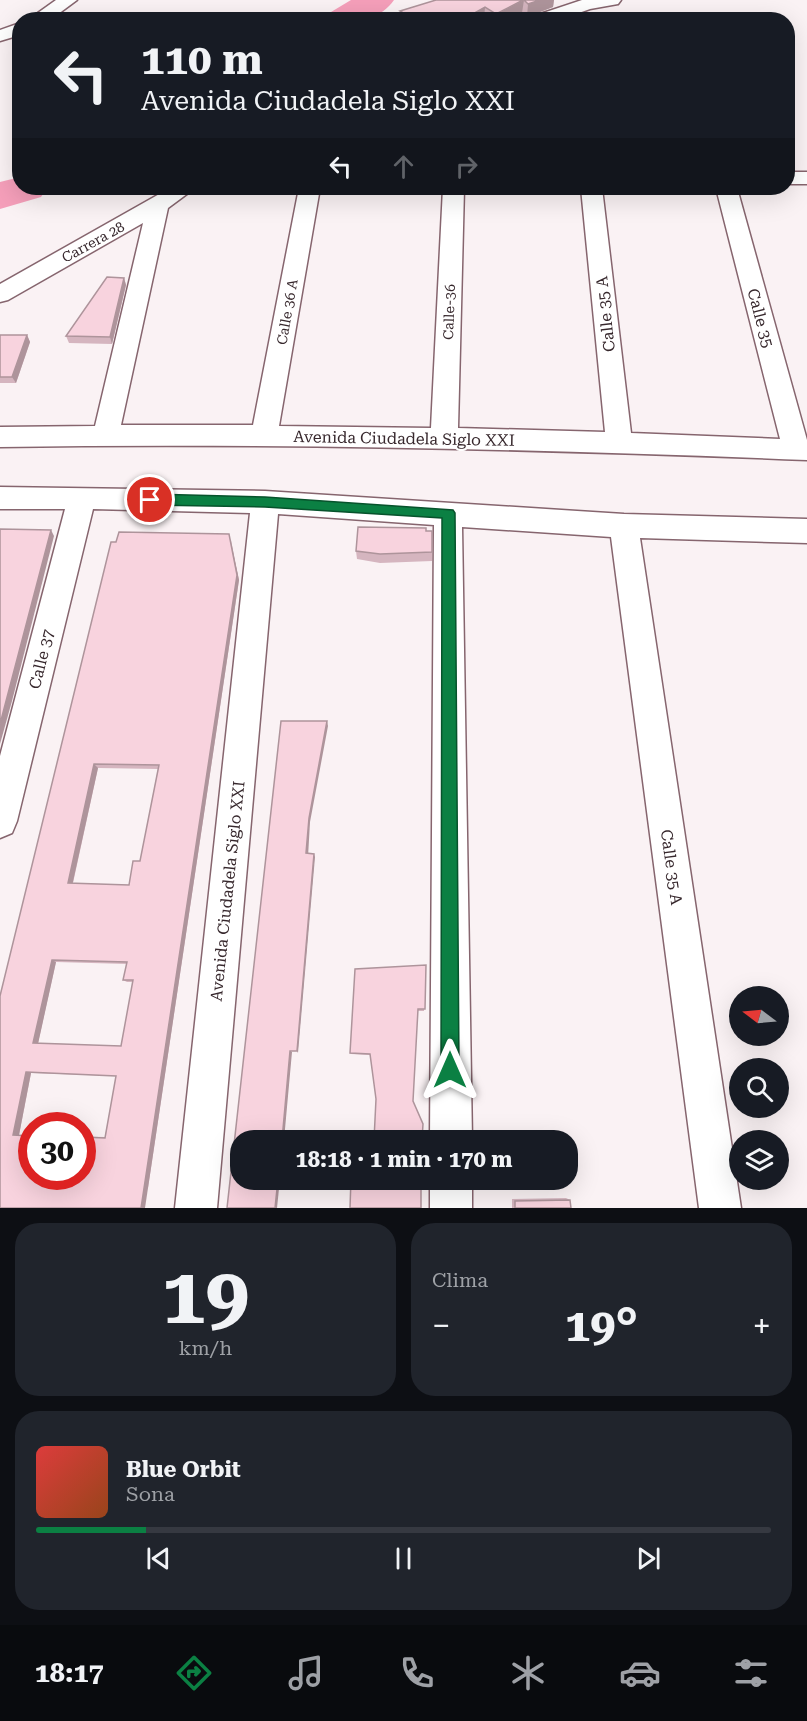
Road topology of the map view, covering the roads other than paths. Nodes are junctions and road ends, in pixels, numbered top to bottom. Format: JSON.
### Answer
{"nodes":[{"id":1,"x":68,"y":0,"type":"edge"},
{"id":2,"x":612,"y":0,"type":"edge"},
{"id":3,"x":49,"y":12,"type":"edge"},
{"id":4,"x":564,"y":12,"type":"edge"},
{"id":5,"x":173,"y":195,"type":"edge"},
{"id":6,"x":309,"y":195,"type":"edge"},
{"id":7,"x":454,"y":195,"type":"edge"},
{"id":8,"x":593,"y":195,"type":"edge"},
{"id":9,"x":729,"y":195,"type":"edge"},
{"id":10,"x":158,"y":205,"type":"junction"},
{"id":11,"x":0,"y":294,"type":"edge"},
{"id":12,"x":106,"y":435,"type":"junction"},
{"id":13,"x":264,"y":436,"type":"junction"},
{"id":14,"x":0,"y":437,"type":"edge"},
{"id":15,"x":444,"y":437,"type":"junction"},
{"id":16,"x":619,"y":441,"type":"junction"},
{"id":17,"x":801,"y":449,"type":"edge"},
{"id":18,"x":0,"y":498,"type":"edge"},
{"id":19,"x":82,"y":498,"type":"junction"},
{"id":20,"x":265,"y":502,"type":"junction"},
{"id":21,"x":448,"y":513,"type":"junction"},
{"id":22,"x":624,"y":526,"type":"junction"},
{"id":23,"x":806,"y":535,"type":"edge"},
{"id":24,"x":0,"y":821,"type":"edge"},
{"id":25,"x":451,"y":1130,"type":"edge"},
{"id":26,"x":451,"y":1190,"type":"edge"},
{"id":27,"x":196,"y":1208,"type":"edge"},
{"id":28,"x":451,"y":1208,"type":"edge"},
{"id":29,"x":720,"y":1208,"type":"edge"}],
"edges":[{"from":1,"to":3,"type":"street"},
{"from":2,"to":4,"type":"street"},
{"from":5,"to":10,"type":"street","name":"Carrera 28"},
{"from":6,"to":13,"type":"street","name":"Calle 36 A"},
{"from":7,"to":15,"type":"street","name":"Calle-36"},
{"from":8,"to":16,"type":"street","name":"Calle 35 A"},
{"from":9,"to":17,"type":"street","name":"Calle 35"},
{"from":10,"to":11,"type":"street","name":"Carrera 28"},
{"from":10,"to":12,"type":"street"},
{"from":12,"to":13,"type":"street","name":"Avenida Ciudadela Siglo XXI"},
{"from":12,"to":14,"type":"street","name":"Avenida Ciudadela Siglo XXI"},
{"from":13,"to":15,"type":"street","name":"Avenida Ciudadela Siglo XXI"},
{"from":15,"to":16,"type":"street","name":"Avenida Ciudadela Siglo XXI"},
{"from":16,"to":17,"type":"street","name":"Avenida Ciudadela Siglo XXI"},
{"from":18,"to":19,"type":"street"},
{"from":19,"to":20,"type":"street"},
{"from":19,"to":24,"type":"street","name":"Calle 37"},
{"from":20,"to":21,"type":"street"},
{"from":20,"to":27,"type":"street","name":"Avenida Ciudadela Siglo XXI"},
{"from":21,"to":22,"type":"street"},
{"from":21,"to":25,"type":"street"},
{"from":22,"to":23,"type":"street"},
{"from":22,"to":29,"type":"street","name":"Calle 35 A"},
{"from":26,"to":28,"type":"street"}]}
